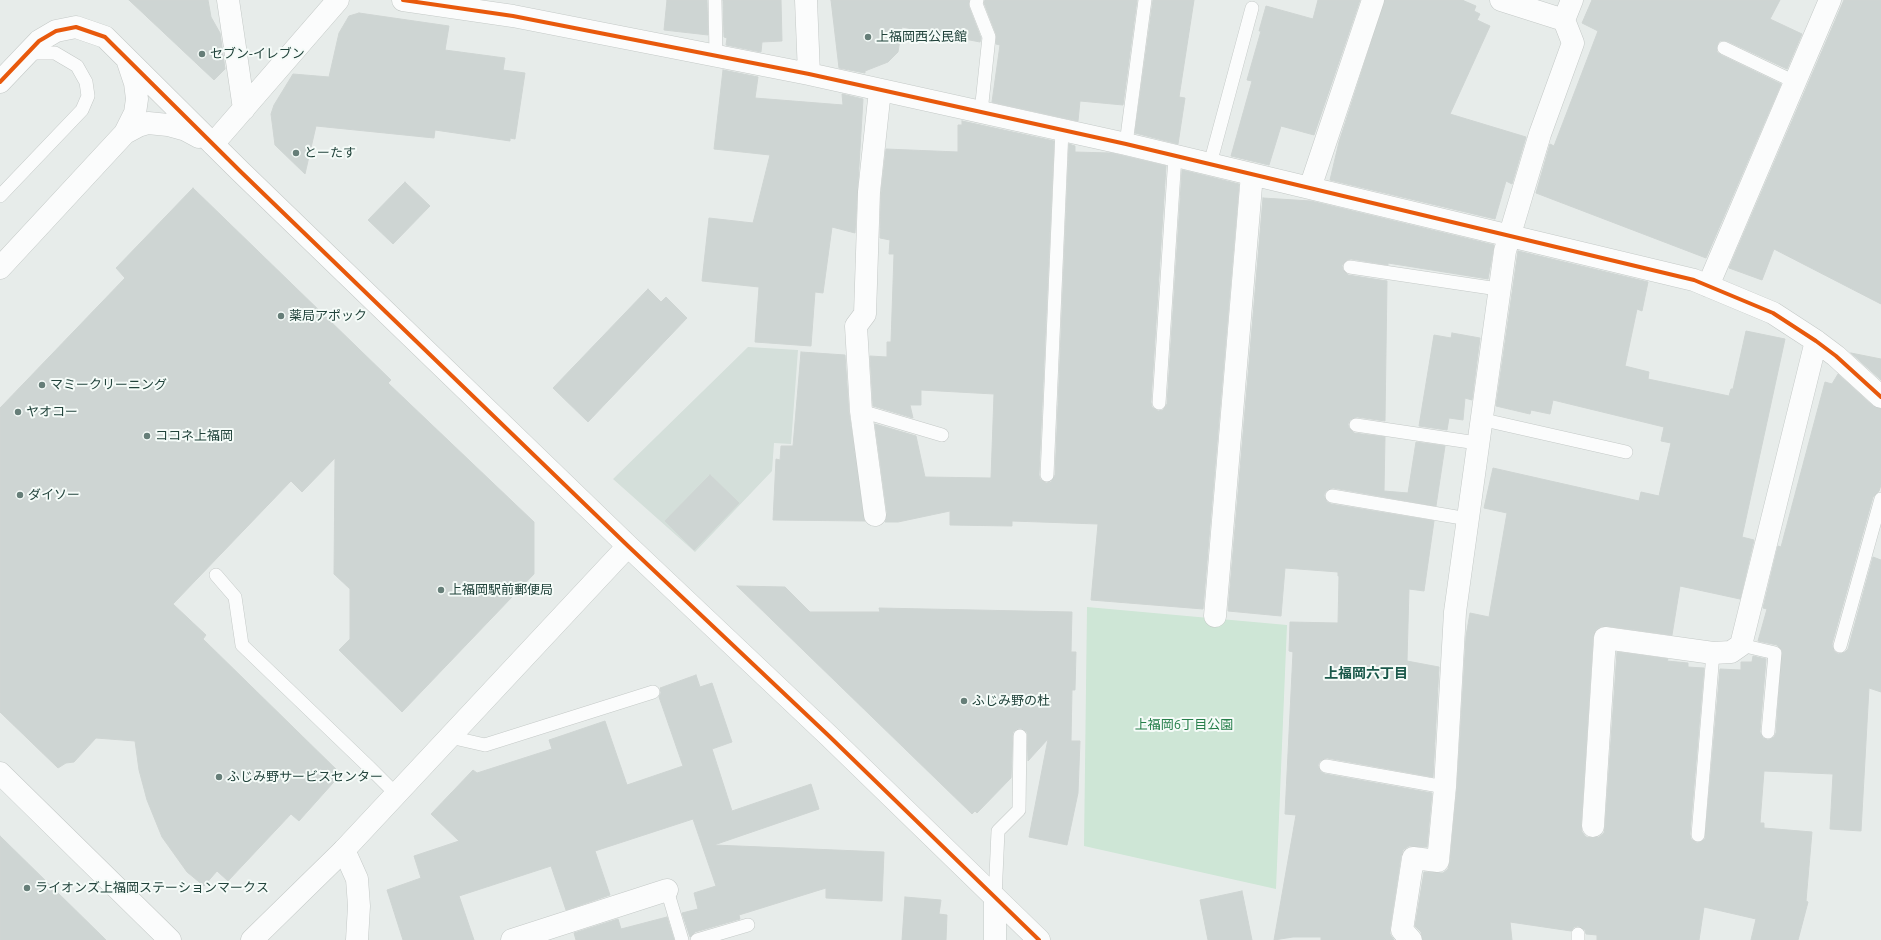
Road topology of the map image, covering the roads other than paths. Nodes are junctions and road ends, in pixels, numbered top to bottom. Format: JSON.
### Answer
{"nodes":[{"id":1,"x":228,"y":0,"type":"edge"},
{"id":2,"x":338,"y":0,"type":"edge"},
{"id":3,"x":403,"y":0,"type":"edge"},
{"id":4,"x":715,"y":0,"type":"edge"},
{"id":5,"x":806,"y":0,"type":"edge"},
{"id":6,"x":976,"y":0,"type":"edge"},
{"id":7,"x":1145,"y":0,"type":"edge"},
{"id":8,"x":1373,"y":0,"type":"edge"},
{"id":9,"x":1501,"y":0,"type":"edge"},
{"id":10,"x":1572,"y":0,"type":"edge"},
{"id":11,"x":1830,"y":0,"type":"edge"},
{"id":12,"x":1252,"y":8,"type":"dead end"},
{"id":13,"x":1564,"y":20,"type":"junction"},
{"id":14,"x":1724,"y":48,"type":"dead end"},
{"id":15,"x":27,"y":53,"type":"junction"},
{"id":16,"x":716,"y":55,"type":"junction"},
{"id":17,"x":127,"y":59,"type":"junction"},
{"id":18,"x":809,"y":74,"type":"junction"},
{"id":19,"x":0,"y":82,"type":"edge"},
{"id":20,"x":1795,"y":82,"type":"junction"},
{"id":21,"x":880,"y":90,"type":"junction"},
{"id":22,"x":244,"y":109,"type":"junction"},
{"id":23,"x":981,"y":112,"type":"junction"},
{"id":24,"x":1062,"y":130,"type":"junction"},
{"id":25,"x":125,"y":133,"type":"junction"},
{"id":26,"x":213,"y":144,"type":"junction"},
{"id":27,"x":1126,"y":144,"type":"junction"},
{"id":28,"x":1175,"y":156,"type":"junction"},
{"id":29,"x":1210,"y":164,"type":"junction"},
{"id":30,"x":1252,"y":174,"type":"junction"},
{"id":31,"x":1310,"y":188,"type":"junction"},
{"id":32,"x":0,"y":196,"type":"edge"},
{"id":33,"x":1509,"y":236,"type":"junction"},
{"id":34,"x":1350,"y":267,"type":"dead end"},
{"id":35,"x":0,"y":268,"type":"edge"},
{"id":36,"x":1708,"y":286,"type":"junction"},
{"id":37,"x":1498,"y":289,"type":"junction"},
{"id":38,"x":1816,"y":341,"type":"junction"},
{"id":39,"x":1881,"y":397,"type":"edge"},
{"id":40,"x":1159,"y":403,"type":"dead end"},
{"id":41,"x":861,"y":411,"type":"junction"},
{"id":42,"x":1480,"y":419,"type":"junction"},
{"id":43,"x":1356,"y":425,"type":"dead end"},
{"id":44,"x":942,"y":435,"type":"dead end"},
{"id":45,"x":1477,"y":443,"type":"junction"},
{"id":46,"x":1626,"y":452,"type":"dead end"},
{"id":47,"x":1047,"y":475,"type":"dead end"},
{"id":48,"x":1332,"y":496,"type":"dead end"},
{"id":49,"x":1881,"y":499,"type":"edge"},
{"id":50,"x":875,"y":515,"type":"dead end"},
{"id":51,"x":1468,"y":519,"type":"junction"},
{"id":52,"x":628,"y":546,"type":"junction"},
{"id":53,"x":216,"y":575,"type":"dead end"},
{"id":54,"x":1215,"y":616,"type":"dead end"},
{"id":55,"x":1741,"y":645,"type":"junction"},
{"id":56,"x":1840,"y":646,"type":"dead end"},
{"id":57,"x":1713,"y":653,"type":"junction"},
{"id":58,"x":653,"y":692,"type":"dead end"},
{"id":59,"x":1768,"y":732,"type":"dead end"},
{"id":60,"x":1020,"y":736,"type":"dead end"},
{"id":61,"x":450,"y":737,"type":"junction"},
{"id":62,"x":1326,"y":766,"type":"dead end"},
{"id":63,"x":0,"y":773,"type":"edge"},
{"id":64,"x":1445,"y":787,"type":"junction"},
{"id":65,"x":396,"y":794,"type":"junction"},
{"id":66,"x":1593,"y":826,"type":"dead end"},
{"id":67,"x":1698,"y":835,"type":"dead end"},
{"id":68,"x":344,"y":850,"type":"junction"},
{"id":69,"x":667,"y":890,"type":"joint"},
{"id":70,"x":995,"y":898,"type":"junction"},
{"id":71,"x":748,"y":925,"type":"dead end"},
{"id":72,"x":170,"y":940,"type":"edge"},
{"id":73,"x":252,"y":940,"type":"edge"},
{"id":74,"x":357,"y":940,"type":"edge"},
{"id":75,"x":512,"y":940,"type":"edge"},
{"id":76,"x":682,"y":940,"type":"edge"},
{"id":77,"x":697,"y":940,"type":"edge"},
{"id":78,"x":995,"y":940,"type":"edge"},
{"id":79,"x":1039,"y":940,"type":"edge"},
{"id":80,"x":1411,"y":940,"type":"edge"}],
"edges":[{"from":1,"to":22,"type":"street"},
{"from":2,"to":22,"type":"street"},
{"from":3,"to":16,"type":"street"},
{"from":4,"to":16,"type":"lane"},
{"from":5,"to":18,"type":"street"},
{"from":6,"to":23,"type":"lane"},
{"from":7,"to":27,"type":"lane"},
{"from":8,"to":31,"type":"street"},
{"from":9,"to":13,"type":"street"},
{"from":10,"to":13,"type":"street"},
{"from":11,"to":20,"type":"street"},
{"from":12,"to":29,"type":"lane"},
{"from":13,"to":33,"type":"street"},
{"from":14,"to":20,"type":"lane"},
{"from":15,"to":17,"type":"street"},
{"from":15,"to":19,"type":"street"},
{"from":15,"to":32,"type":"lane"},
{"from":16,"to":18,"type":"street"},
{"from":17,"to":25,"type":"street"},
{"from":17,"to":26,"type":"street"},
{"from":18,"to":21,"type":"street"},
{"from":20,"to":36,"type":"street"},
{"from":21,"to":23,"type":"street"},
{"from":21,"to":41,"type":"street"},
{"from":22,"to":26,"type":"street"},
{"from":23,"to":24,"type":"street"},
{"from":24,"to":27,"type":"street"},
{"from":24,"to":47,"type":"lane"},
{"from":25,"to":26,"type":"street"},
{"from":25,"to":35,"type":"street"},
{"from":26,"to":52,"type":"street"},
{"from":27,"to":28,"type":"street"},
{"from":28,"to":29,"type":"street"},
{"from":28,"to":40,"type":"lane"},
{"from":29,"to":30,"type":"street"},
{"from":30,"to":31,"type":"street"},
{"from":30,"to":54,"type":"street"},
{"from":31,"to":33,"type":"street"},
{"from":33,"to":36,"type":"street"},
{"from":33,"to":37,"type":"street"},
{"from":34,"to":37,"type":"lane"},
{"from":36,"to":38,"type":"street"},
{"from":37,"to":42,"type":"street"},
{"from":38,"to":39,"type":"street"},
{"from":38,"to":55,"type":"street"},
{"from":41,"to":44,"type":"lane"},
{"from":41,"to":50,"type":"street"},
{"from":42,"to":45,"type":"street"},
{"from":42,"to":46,"type":"lane"},
{"from":43,"to":45,"type":"lane"},
{"from":45,"to":51,"type":"street"},
{"from":48,"to":51,"type":"lane"},
{"from":49,"to":56,"type":"lane"},
{"from":51,"to":64,"type":"street"},
{"from":52,"to":61,"type":"street"},
{"from":52,"to":70,"type":"street"},
{"from":53,"to":65,"type":"lane"},
{"from":55,"to":57,"type":"street"},
{"from":55,"to":59,"type":"lane"},
{"from":57,"to":66,"type":"street"},
{"from":57,"to":67,"type":"lane"},
{"from":58,"to":61,"type":"lane"},
{"from":60,"to":70,"type":"lane"},
{"from":61,"to":65,"type":"street"},
{"from":62,"to":64,"type":"lane"},
{"from":63,"to":72,"type":"street"},
{"from":64,"to":80,"type":"street"},
{"from":65,"to":68,"type":"street"},
{"from":68,"to":73,"type":"street"},
{"from":68,"to":74,"type":"street"},
{"from":69,"to":75,"type":"street"},
{"from":69,"to":76,"type":"lane"},
{"from":70,"to":78,"type":"street"},
{"from":70,"to":79,"type":"street"},
{"from":71,"to":77,"type":"lane"}]}
